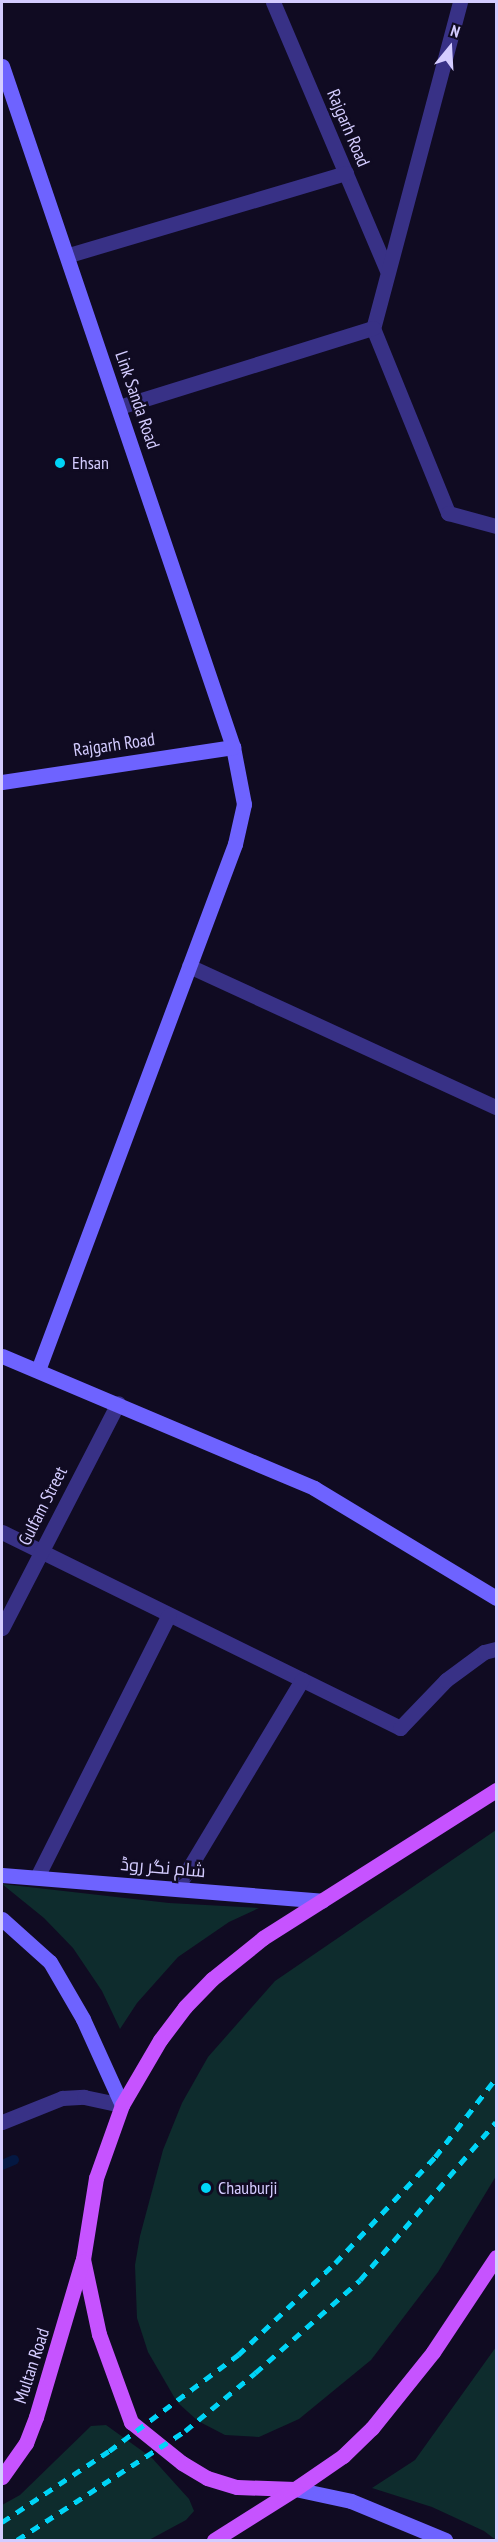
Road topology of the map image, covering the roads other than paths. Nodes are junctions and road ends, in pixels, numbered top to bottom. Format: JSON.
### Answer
{"nodes":[{"id":1,"x":273,"y":2,"type":"edge"},
{"id":2,"x":460,"y":2,"type":"edge"},
{"id":3,"x":2,"y":66,"type":"edge"},
{"id":4,"x":346,"y":173,"type":"junction"},
{"id":5,"x":69,"y":255,"type":"junction"},
{"id":6,"x":387,"y":270,"type":"junction"},
{"id":7,"x":373,"y":328,"type":"junction"},
{"id":8,"x":120,"y":407,"type":"junction"},
{"id":9,"x":496,"y":526,"type":"edge"},
{"id":10,"x":233,"y":747,"type":"junction"},
{"id":11,"x":2,"y":782,"type":"edge"},
{"id":12,"x":189,"y":966,"type":"junction"},
{"id":13,"x":496,"y":1107,"type":"edge"},
{"id":14,"x":2,"y":1356,"type":"edge"},
{"id":15,"x":38,"y":1370,"type":"junction"},
{"id":16,"x":118,"y":1403,"type":"junction"},
{"id":17,"x":2,"y":1532,"type":"edge"},
{"id":18,"x":41,"y":1552,"type":"junction"},
{"id":19,"x":496,"y":1598,"type":"edge"},
{"id":20,"x":169,"y":1615,"type":"junction"},
{"id":21,"x":2,"y":1628,"type":"edge"},
{"id":22,"x":496,"y":1649,"type":"edge"},
{"id":23,"x":302,"y":1680,"type":"junction"},
{"id":24,"x":496,"y":1790,"type":"edge"},
{"id":25,"x":2,"y":1875,"type":"edge"},
{"id":26,"x":38,"y":1877,"type":"junction"},
{"id":27,"x":177,"y":1888,"type":"junction"},
{"id":28,"x":322,"y":1901,"type":"junction"},
{"id":29,"x":2,"y":1919,"type":"edge"},
{"id":30,"x":122,"y":2105,"type":"junction"},
{"id":31,"x":2,"y":2122,"type":"edge"},
{"id":32,"x":496,"y":2257,"type":"edge"},
{"id":33,"x":83,"y":2259,"type":"junction"},
{"id":34,"x":2,"y":2477,"type":"edge"},
{"id":35,"x":295,"y":2489,"type":"junction"},
{"id":36,"x":214,"y":2541,"type":"edge"},
{"id":37,"x":445,"y":2541,"type":"edge"}],
"edges":[{"from":1,"to":4,"type":"street","name":"Rajgarh Road"},
{"from":2,"to":6,"type":"street"},
{"from":3,"to":5,"type":"street","name":"Link Sanda Road"},
{"from":4,"to":5,"type":"street"},
{"from":4,"to":6,"type":"street","name":"Rajgarh Road"},
{"from":5,"to":8,"type":"street","name":"Link Sanda Road"},
{"from":6,"to":7,"type":"street"},
{"from":7,"to":8,"type":"street"},
{"from":7,"to":9,"type":"street"},
{"from":8,"to":10,"type":"street","name":"Link Sanda Road"},
{"from":10,"to":11,"type":"street","name":"Rajgarh Road"},
{"from":10,"to":12,"type":"street","name":"Link Sanda Road"},
{"from":12,"to":13,"type":"street"},
{"from":12,"to":15,"type":"street","name":"Link Sanda Road"},
{"from":14,"to":15,"type":"street"},
{"from":15,"to":16,"type":"street"},
{"from":16,"to":18,"type":"street","name":"Gulfam Street"},
{"from":16,"to":19,"type":"street"},
{"from":17,"to":18,"type":"street"},
{"from":18,"to":20,"type":"street"},
{"from":18,"to":21,"type":"street","name":"Gulfam Street"},
{"from":20,"to":23,"type":"street"},
{"from":20,"to":26,"type":"street"},
{"from":22,"to":23,"type":"street"},
{"from":23,"to":27,"type":"street"},
{"from":24,"to":28,"type":"main road"},
{"from":25,"to":26,"type":"street","name":"شام نگر روڈ"},
{"from":26,"to":27,"type":"street","name":"شام نگر روڈ"},
{"from":27,"to":28,"type":"street","name":"شام نگر روڈ"},
{"from":28,"to":30,"type":"main road"},
{"from":29,"to":30,"type":"street"},
{"from":30,"to":31,"type":"street"},
{"from":30,"to":33,"type":"main road"},
{"from":32,"to":35,"type":"main road"},
{"from":33,"to":34,"type":"main road","name":"Multan Road"},
{"from":33,"to":35,"type":"main road"},
{"from":35,"to":36,"type":"main road"},
{"from":35,"to":37,"type":"street"}]}
